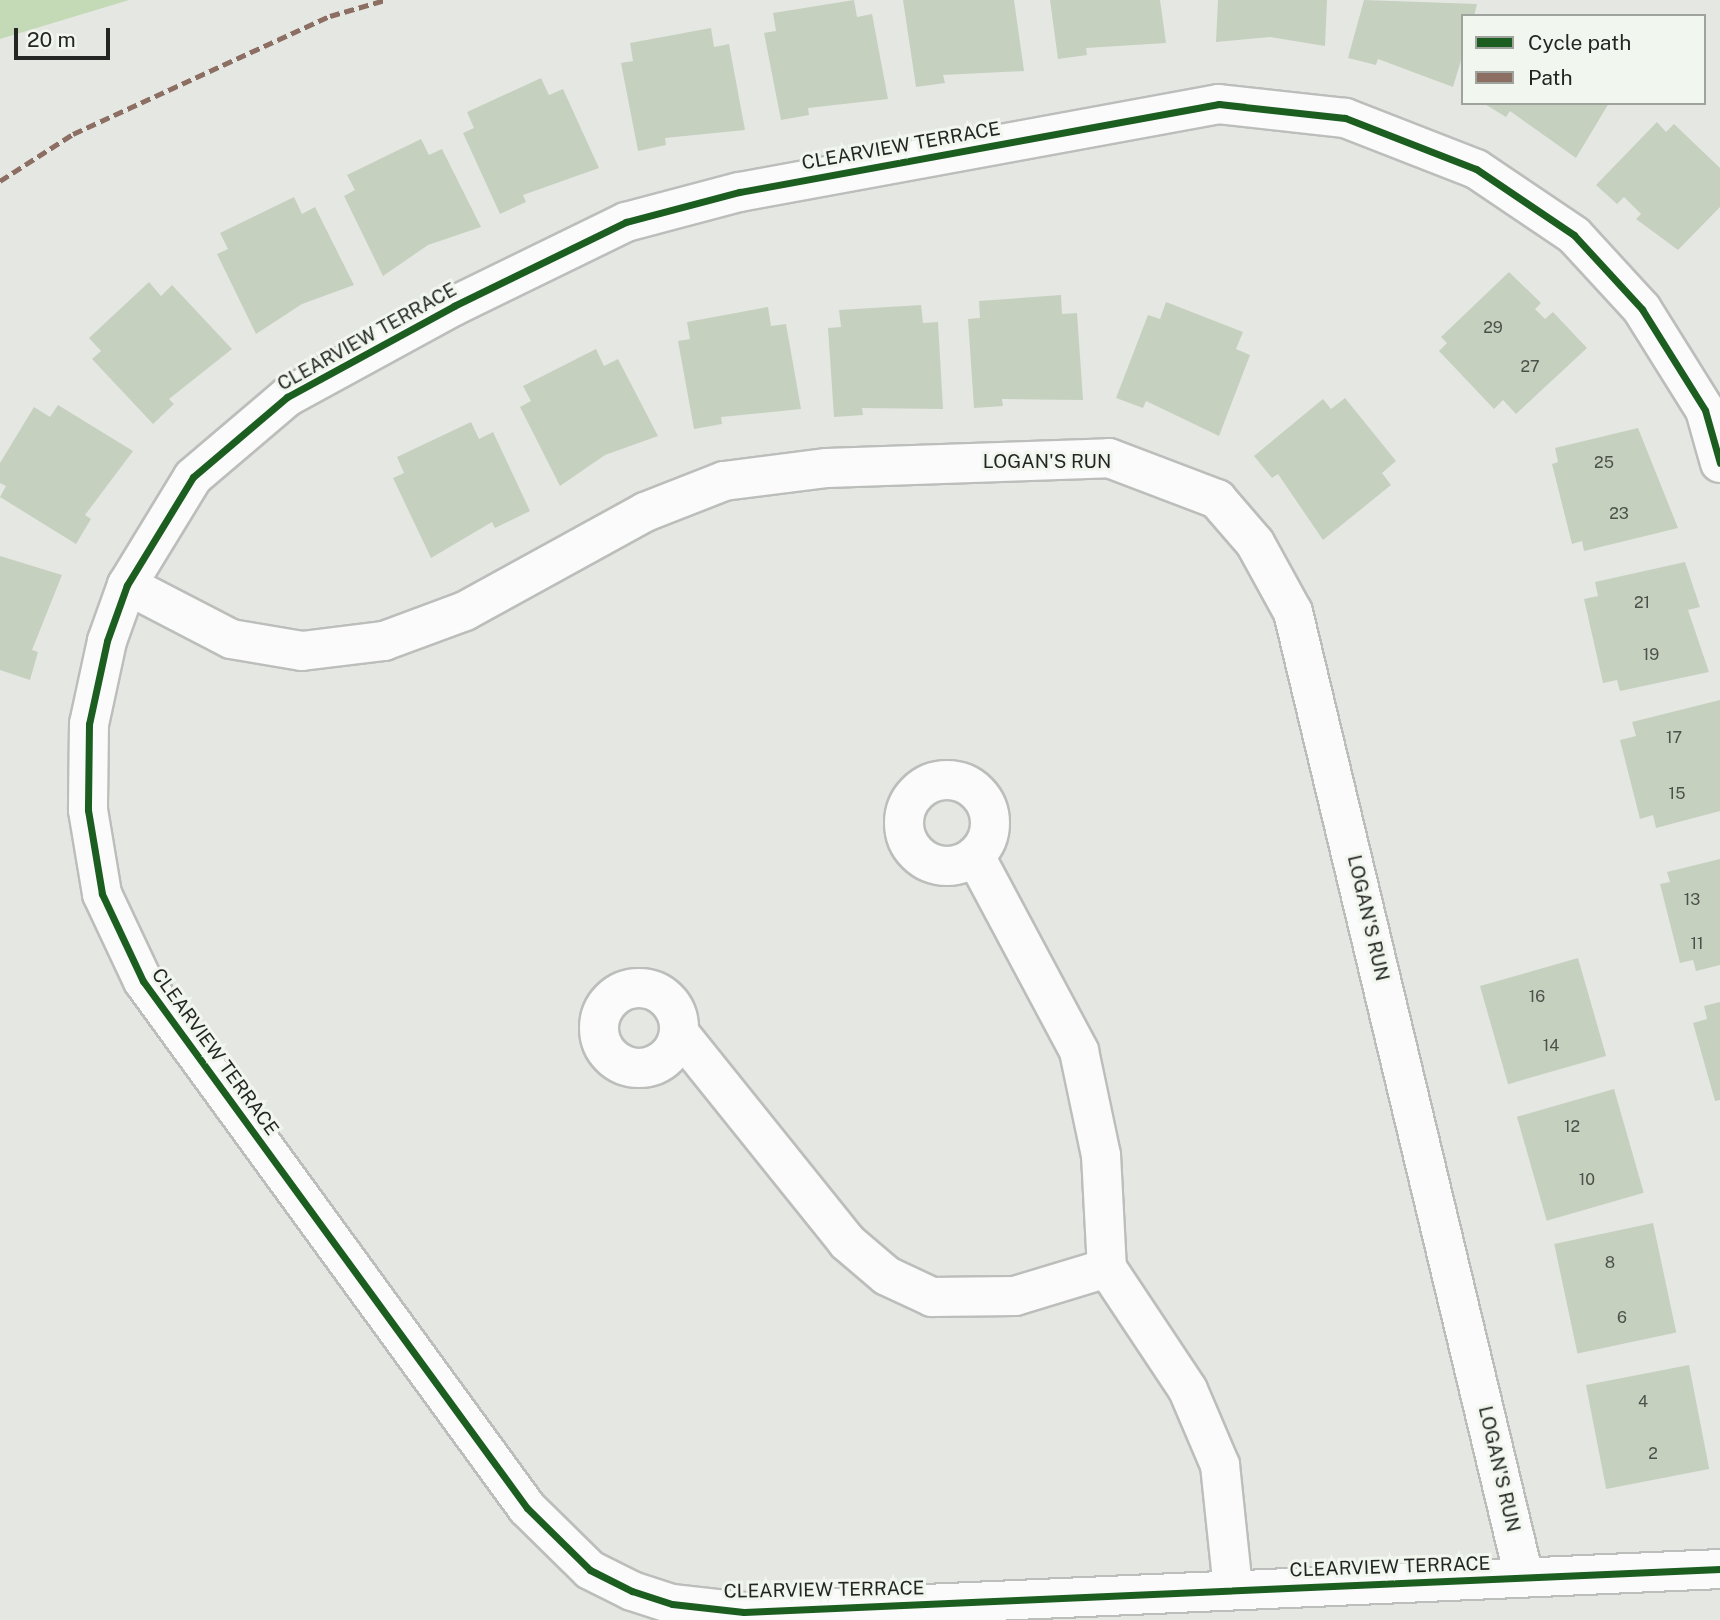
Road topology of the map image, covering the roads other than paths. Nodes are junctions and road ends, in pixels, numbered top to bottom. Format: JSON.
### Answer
{"nodes":[{"id":1,"x":1720,"y":463,"type":"edge"},
{"id":2,"x":127,"y":586,"type":"junction"},
{"id":3,"x":975,"y":856,"type":"dead end"},
{"id":4,"x":680,"y":1034,"type":"dead end"},
{"id":5,"x":1107,"y":1268,"type":"junction"},
{"id":6,"x":1720,"y":1569,"type":"edge"},
{"id":7,"x":1524,"y":1577,"type":"junction"},
{"id":8,"x":1233,"y":1588,"type":"junction"}],
"edges":[{"from":1,"to":2,"type":"street","name":"CLEARVIEW TERRACE"},
{"from":2,"to":7,"type":"street","name":"LOGAN'S RUN"},
{"from":2,"to":8,"type":"street","name":"CLEARVIEW TERRACE"},
{"from":3,"to":5,"type":"street"},
{"from":4,"to":5,"type":"street"},
{"from":5,"to":8,"type":"street"},
{"from":6,"to":7,"type":"street","name":"CLEARVIEW TERRACE"},
{"from":7,"to":8,"type":"street","name":"CLEARVIEW TERRACE"}]}
